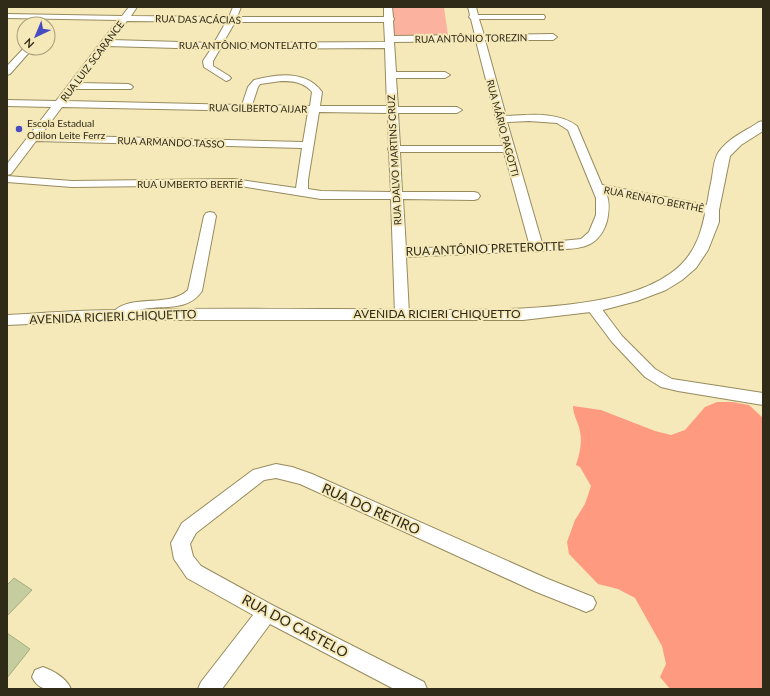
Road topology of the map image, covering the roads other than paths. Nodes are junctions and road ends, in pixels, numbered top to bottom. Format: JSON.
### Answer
{"nodes":[{"id":1,"x":66,"y":7,"type":"edge"},
{"id":2,"x":133,"y":7,"type":"edge"},
{"id":3,"x":237,"y":7,"type":"edge"},
{"id":4,"x":388,"y":7,"type":"edge"},
{"id":5,"x":472,"y":12,"type":"edge"},
{"id":6,"x":7,"y":16,"type":"edge"},
{"id":7,"x":57,"y":16,"type":"junction"},
{"id":8,"x":541,"y":17,"type":"dead end"},
{"id":9,"x":126,"y":18,"type":"junction"},
{"id":10,"x":390,"y":19,"type":"junction"},
{"id":11,"x":232,"y":20,"type":"junction"},
{"id":12,"x":553,"y":37,"type":"dead end"},
{"id":13,"x":479,"y":38,"type":"junction"},
{"id":14,"x":390,"y":42,"type":"junction"},
{"id":15,"x":107,"y":43,"type":"junction"},
{"id":16,"x":216,"y":46,"type":"junction"},
{"id":17,"x":22,"y":56,"type":"edge"},
{"id":18,"x":7,"y":72,"type":"edge"},
{"id":19,"x":390,"y":75,"type":"junction"},
{"id":20,"x":445,"y":75,"type":"dead end"},
{"id":21,"x":226,"y":78,"type":"dead end"},
{"id":22,"x":74,"y":86,"type":"junction"},
{"id":23,"x":128,"y":87,"type":"dead end"},
{"id":24,"x":7,"y":103,"type":"edge"},
{"id":25,"x":60,"y":104,"type":"junction"},
{"id":26,"x":246,"y":108,"type":"junction"},
{"id":27,"x":313,"y":109,"type":"junction"},
{"id":28,"x":392,"y":110,"type":"junction"},
{"id":29,"x":457,"y":110,"type":"dead end"},
{"id":30,"x":501,"y":119,"type":"junction"},
{"id":31,"x":763,"y":125,"type":"edge"},
{"id":32,"x":33,"y":138,"type":"junction"},
{"id":33,"x":308,"y":145,"type":"junction"},
{"id":34,"x":508,"y":148,"type":"junction"},
{"id":35,"x":393,"y":149,"type":"junction"},
{"id":36,"x":7,"y":172,"type":"edge"},
{"id":37,"x":7,"y":179,"type":"edge"},
{"id":38,"x":597,"y":188,"type":"junction"},
{"id":39,"x":302,"y":192,"type":"junction"},
{"id":40,"x":396,"y":196,"type":"junction"},
{"id":41,"x":474,"y":196,"type":"dead end"},
{"id":42,"x":712,"y":210,"type":"junction"},
{"id":43,"x":210,"y":216,"type":"dead end"},
{"id":44,"x":537,"y":248,"type":"junction"},
{"id":45,"x":399,"y":253,"type":"junction"},
{"id":46,"x":593,"y":307,"type":"junction"},
{"id":47,"x":402,"y":314,"type":"junction"},
{"id":48,"x":118,"y":315,"type":"junction"},
{"id":49,"x":7,"y":320,"type":"edge"},
{"id":50,"x":763,"y":399,"type":"edge"},
{"id":51,"x":183,"y":553,"type":"joint"},
{"id":52,"x":586,"y":603,"type":"dead end"},
{"id":53,"x":267,"y":612,"type":"junction"},
{"id":54,"x":42,"y":677,"type":"dead end"},
{"id":55,"x":60,"y":689,"type":"edge"},
{"id":56,"x":209,"y":689,"type":"edge"},
{"id":57,"x":416,"y":689,"type":"edge"}],
"edges":[{"from":1,"to":7,"type":"street"},
{"from":2,"to":9,"type":"street","name":"RUA LUIZ SCARANCE"},
{"from":3,"to":11,"type":"street"},
{"from":4,"to":10,"type":"street","name":"RUA DALVO MARTINS CRUZ"},
{"from":5,"to":8,"type":"street"},
{"from":5,"to":13,"type":"street","name":"RUA MÁRIO PAGOTTI"},
{"from":6,"to":7,"type":"street","name":"RUA DAS ACÁCIAS"},
{"from":7,"to":9,"type":"street","name":"RUA DAS ACÁCIAS"},
{"from":9,"to":11,"type":"street","name":"RUA DAS ACÁCIAS"},
{"from":9,"to":15,"type":"street","name":"RUA LUIZ SCARANCE"},
{"from":10,"to":11,"type":"street","name":"RUA DAS ACÁCIAS"},
{"from":10,"to":14,"type":"street","name":"RUA DALVO MARTINS CRUZ"},
{"from":11,"to":16,"type":"street"},
{"from":12,"to":13,"type":"street","name":"RUA ANTÔNIO TOREZIN"},
{"from":13,"to":14,"type":"street","name":"RUA ANTÔNIO TOREZIN"},
{"from":13,"to":30,"type":"street","name":"RUA MÁRIO PAGOTTI"},
{"from":14,"to":16,"type":"street","name":"RUA ANTÔNIO MONTELATTO"},
{"from":14,"to":19,"type":"street","name":"RUA DALVO MARTINS CRUZ"},
{"from":15,"to":16,"type":"street","name":"RUA ANTÔNIO MONTELATTO"},
{"from":15,"to":22,"type":"street","name":"RUA LUIZ SCARANCE"},
{"from":16,"to":21,"type":"street"},
{"from":17,"to":18,"type":"street"},
{"from":19,"to":20,"type":"street"},
{"from":19,"to":28,"type":"street","name":"RUA DALVO MARTINS CRUZ"},
{"from":22,"to":23,"type":"street"},
{"from":22,"to":25,"type":"street","name":"RUA LUIZ SCARANCE"},
{"from":24,"to":25,"type":"street","name":"RUA GILBERTO AIJAR"},
{"from":25,"to":26,"type":"street","name":"RUA GILBERTO AIJAR"},
{"from":25,"to":32,"type":"street","name":"RUA LUIZ SCARANCE"},
{"from":26,"to":27,"type":"street","name":"RUA GILBERTO AIJAR"},
{"from":26,"to":27,"type":"street"},
{"from":27,"to":28,"type":"street","name":"RUA GILBERTO AIJAR"},
{"from":27,"to":33,"type":"street"},
{"from":28,"to":29,"type":"street","name":"RUA GILBERTO AIJAR"},
{"from":28,"to":35,"type":"street","name":"RUA DALVO MARTINS CRUZ"},
{"from":30,"to":34,"type":"street","name":"RUA MÁRIO PAGOTTI"},
{"from":30,"to":38,"type":"street","name":"RUA ANTÔNIO PRETEROTTE"},
{"from":31,"to":42,"type":"street","name":"AVENIDA RICIERI CHIQUETTO"},
{"from":32,"to":33,"type":"street","name":"RUA ARMANDO TASSO"},
{"from":32,"to":36,"type":"street","name":"RUA LUIZ SCARANCE"},
{"from":33,"to":39,"type":"street"},
{"from":34,"to":35,"type":"street"},
{"from":34,"to":44,"type":"street","name":"RUA MÁRIO PAGOTTI"},
{"from":35,"to":40,"type":"street","name":"RUA DALVO MARTINS CRUZ"},
{"from":37,"to":39,"type":"street","name":"RUA UMBERTO BERTIÉ"},
{"from":38,"to":42,"type":"street","name":"RUA RENATO BERTHÊ"},
{"from":38,"to":44,"type":"street","name":"RUA ANTÔNIO PRETEROTTE"},
{"from":39,"to":40,"type":"street","name":"RUA UMBERTO BERTIÉ"},
{"from":40,"to":41,"type":"street","name":"RUA UMBERTO BERTIÉ"},
{"from":40,"to":45,"type":"street","name":"RUA DALVO MARTINS CRUZ"},
{"from":42,"to":46,"type":"street","name":"AVENIDA RICIERI CHIQUETTO"},
{"from":43,"to":48,"type":"street"},
{"from":44,"to":45,"type":"street","name":"RUA ANTÔNIO PRETEROTTE"},
{"from":45,"to":47,"type":"street","name":"RUA DALVO MARTINS CRUZ"},
{"from":46,"to":47,"type":"street","name":"AVENIDA RICIERI CHIQUETTO"},
{"from":46,"to":50,"type":"street"},
{"from":47,"to":48,"type":"street","name":"AVENIDA RICIERI CHIQUETTO"},
{"from":48,"to":49,"type":"street","name":"AVENIDA RICIERI CHIQUETTO"},
{"from":51,"to":52,"type":"street","name":"RUA DO RETIRO"},
{"from":51,"to":53,"type":"street","name":"RUA DO CASTELO"},
{"from":53,"to":56,"type":"street"},
{"from":53,"to":57,"type":"street","name":"RUA DO CASTELO"},
{"from":54,"to":55,"type":"street"}]}
